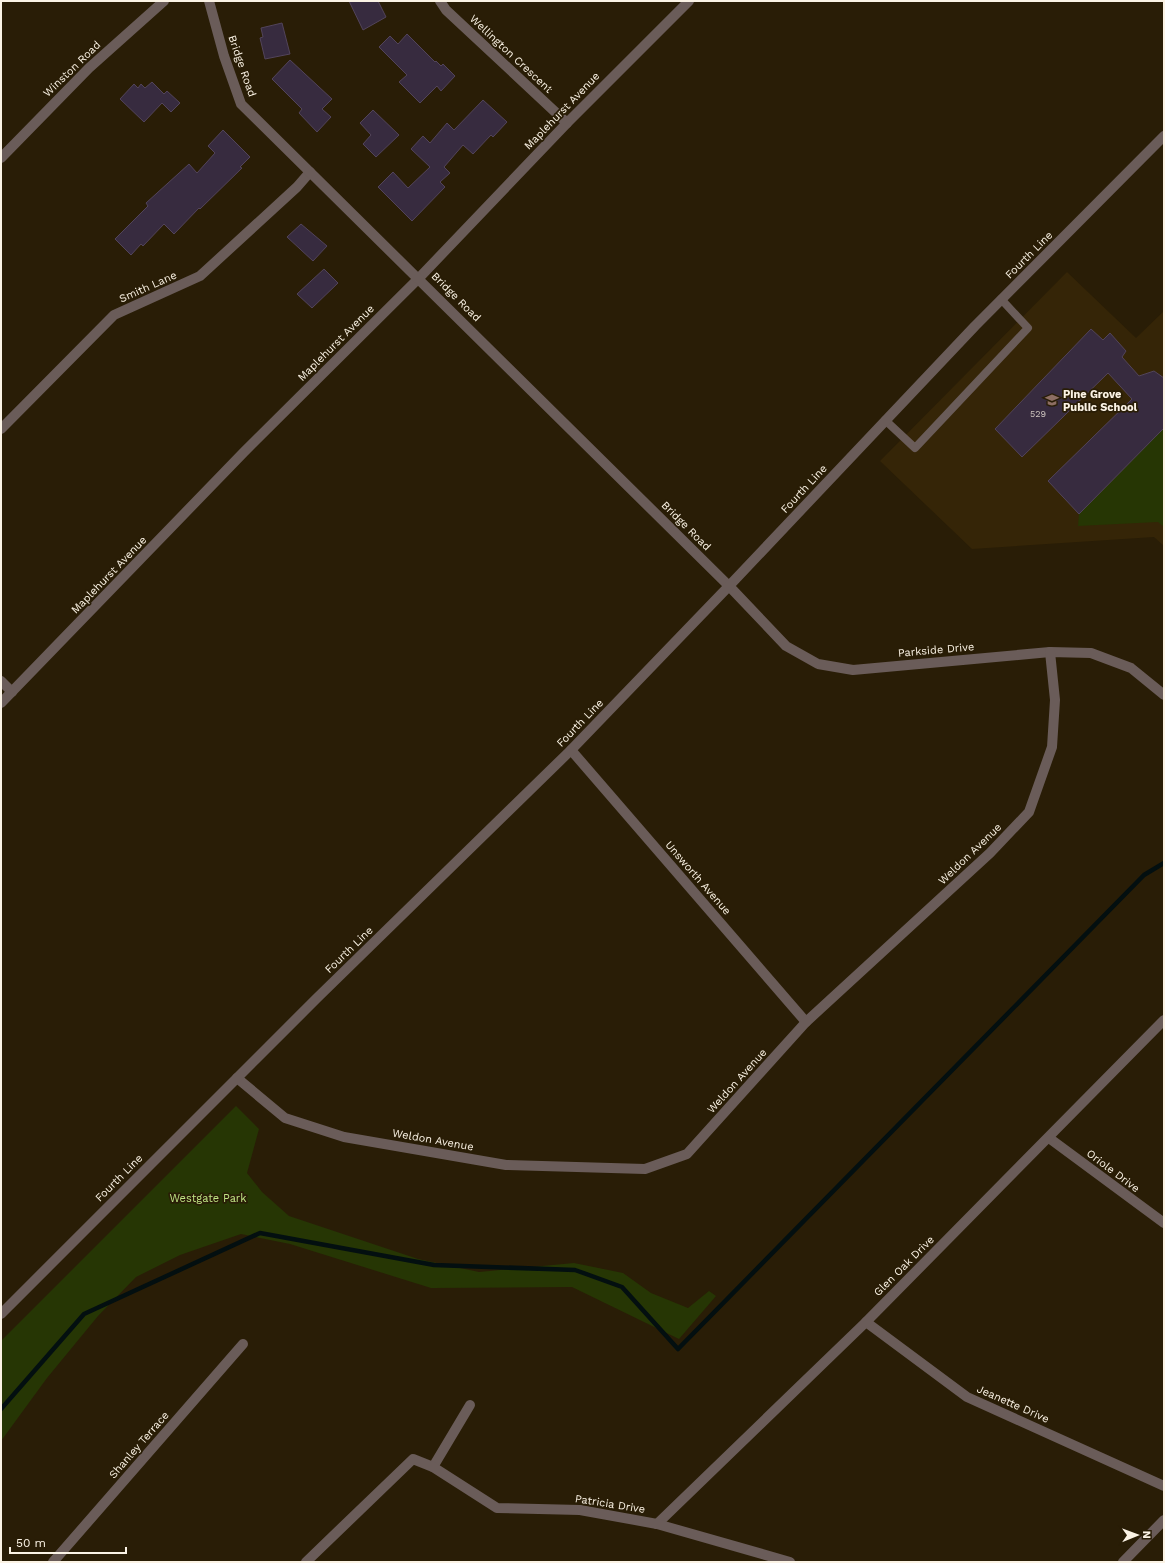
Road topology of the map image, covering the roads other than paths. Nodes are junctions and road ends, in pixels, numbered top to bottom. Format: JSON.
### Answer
{"nodes":[{"id":1,"x":164,"y":1,"type":"edge"},
{"id":2,"x":209,"y":1,"type":"edge"},
{"id":3,"x":440,"y":1,"type":"edge"},
{"id":4,"x":689,"y":1,"type":"edge"},
{"id":5,"x":567,"y":123,"type":"junction"},
{"id":6,"x":1164,"y":136,"type":"edge"},
{"id":7,"x":1,"y":158,"type":"edge"},
{"id":8,"x":310,"y":172,"type":"junction"},
{"id":9,"x":419,"y":278,"type":"junction"},
{"id":10,"x":1001,"y":299,"type":"junction"},
{"id":11,"x":885,"y":420,"type":"junction"},
{"id":12,"x":1,"y":428,"type":"edge"},
{"id":13,"x":729,"y":586,"type":"junction"},
{"id":14,"x":1050,"y":652,"type":"junction"},
{"id":15,"x":1,"y":681,"type":"edge"},
{"id":16,"x":12,"y":692,"type":"junction"},
{"id":17,"x":1164,"y":695,"type":"edge"},
{"id":18,"x":1,"y":703,"type":"edge"},
{"id":19,"x":571,"y":750,"type":"junction"},
{"id":20,"x":1164,"y":1020,"type":"edge"},
{"id":21,"x":806,"y":1022,"type":"junction"},
{"id":22,"x":237,"y":1078,"type":"junction"},
{"id":23,"x":1048,"y":1138,"type":"junction"},
{"id":24,"x":1164,"y":1223,"type":"edge"},
{"id":25,"x":1,"y":1314,"type":"edge"},
{"id":26,"x":866,"y":1322,"type":"junction"},
{"id":27,"x":243,"y":1344,"type":"dead end"},
{"id":28,"x":470,"y":1405,"type":"dead end"},
{"id":29,"x":433,"y":1467,"type":"junction"},
{"id":30,"x":1164,"y":1486,"type":"edge"},
{"id":31,"x":1164,"y":1520,"type":"edge"},
{"id":32,"x":658,"y":1524,"type":"junction"},
{"id":33,"x":53,"y":1562,"type":"edge"},
{"id":34,"x":58,"y":1562,"type":"edge"},
{"id":35,"x":306,"y":1562,"type":"edge"},
{"id":36,"x":790,"y":1562,"type":"edge"},
{"id":37,"x":1123,"y":1562,"type":"edge"}],
"edges":[{"from":1,"to":7,"type":"street","name":"Winston Road"},
{"from":2,"to":8,"type":"street","name":"Bridge Road"},
{"from":3,"to":5,"type":"street","name":"Wellington Crescent"},
{"from":4,"to":5,"type":"street","name":"Maplehurst Avenue"},
{"from":5,"to":9,"type":"street","name":"Maplehurst Avenue"},
{"from":6,"to":10,"type":"street","name":"Fourth Line"},
{"from":8,"to":9,"type":"street","name":"Bridge Road"},
{"from":8,"to":12,"type":"street","name":"Smith Lane"},
{"from":9,"to":13,"type":"street","name":"Bridge Road"},
{"from":9,"to":16,"type":"street","name":"Maplehurst Avenue"},
{"from":10,"to":11,"type":"street","name":"Fourth Line"},
{"from":10,"to":11,"type":"lane"},
{"from":11,"to":13,"type":"street","name":"Fourth Line"},
{"from":13,"to":14,"type":"street","name":"Parkside Drive"},
{"from":13,"to":19,"type":"street","name":"Fourth Line"},
{"from":14,"to":17,"type":"street","name":"Parkside Drive"},
{"from":14,"to":21,"type":"street","name":"Weldon Avenue"},
{"from":15,"to":16,"type":"street"},
{"from":16,"to":18,"type":"street","name":"Maplehurst Avenue"},
{"from":19,"to":21,"type":"street","name":"Unsworth Avenue"},
{"from":19,"to":22,"type":"street","name":"Fourth Line"},
{"from":20,"to":23,"type":"street","name":"Glen Oak Drive"},
{"from":21,"to":22,"type":"street","name":"Weldon Avenue"},
{"from":22,"to":25,"type":"street","name":"Fourth Line"},
{"from":23,"to":24,"type":"street","name":"Oriole Drive"},
{"from":23,"to":26,"type":"street","name":"Glen Oak Drive"},
{"from":26,"to":30,"type":"street","name":"Jeanette Drive"},
{"from":26,"to":32,"type":"street","name":"Glen Oak Drive"},
{"from":27,"to":33,"type":"street","name":"Shanley Terrace"},
{"from":28,"to":29,"type":"street"},
{"from":29,"to":32,"type":"street","name":"Patricia Drive"},
{"from":29,"to":35,"type":"street","name":"Patricia Drive"},
{"from":31,"to":37,"type":"street"},
{"from":32,"to":36,"type":"street","name":"Patricia Drive"},
{"from":33,"to":34,"type":"street","name":"Shanley Terrace"}]}
